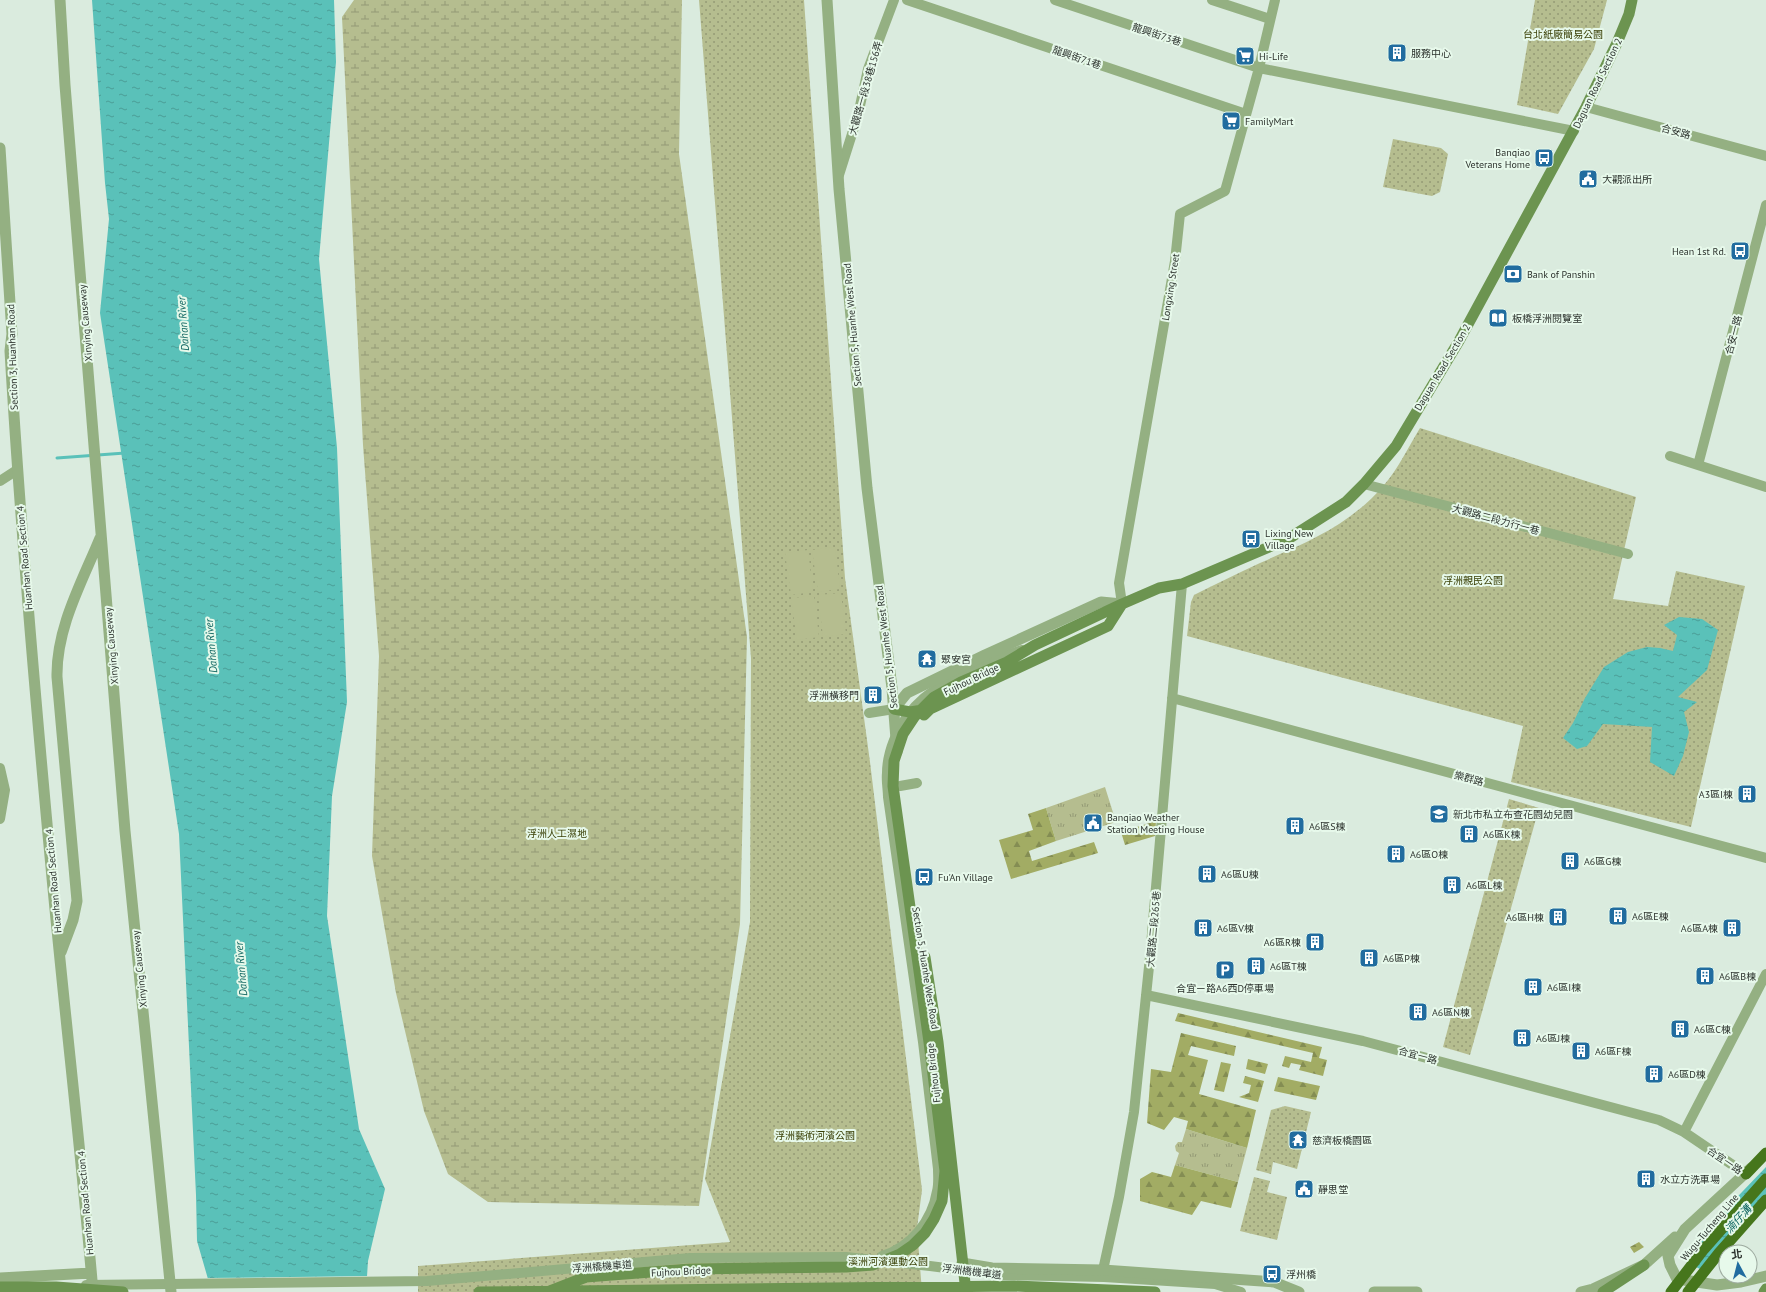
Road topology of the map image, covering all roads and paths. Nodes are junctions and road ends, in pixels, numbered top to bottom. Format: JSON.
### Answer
{"nodes":[{"id":1,"x":60,"y":0,"type":"edge"},
{"id":2,"x":827,"y":0,"type":"edge"},
{"id":3,"x":894,"y":0,"type":"edge"},
{"id":4,"x":907,"y":0,"type":"edge"},
{"id":5,"x":1055,"y":0,"type":"edge"},
{"id":6,"x":1212,"y":0,"type":"edge"},
{"id":7,"x":1276,"y":0,"type":"edge"},
{"id":8,"x":1632,"y":0,"type":"edge"},
{"id":9,"x":1270,"y":19,"type":"junction"},
{"id":10,"x":1259,"y":68,"type":"junction"},
{"id":11,"x":1586,"y":107,"type":"junction"},
{"id":12,"x":1246,"y":114,"type":"junction"},
{"id":13,"x":1574,"y":132,"type":"junction"},
{"id":14,"x":0,"y":148,"type":"edge"},
{"id":15,"x":1766,"y":156,"type":"edge"},
{"id":16,"x":838,"y":177,"type":"junction"},
{"id":17,"x":1766,"y":205,"type":"edge"},
{"id":18,"x":1670,"y":456,"type":"dead end"},
{"id":19,"x":1698,"y":465,"type":"junction"},
{"id":20,"x":17,"y":470,"type":"junction"},
{"id":21,"x":0,"y":481,"type":"edge"},
{"id":22,"x":1364,"y":484,"type":"junction"},
{"id":23,"x":1766,"y":487,"type":"edge"},
{"id":24,"x":101,"y":536,"type":"junction"},
{"id":25,"x":1628,"y":554,"type":"dead end"},
{"id":26,"x":1182,"y":584,"type":"junction"},
{"id":27,"x":1122,"y":604,"type":"junction"},
{"id":28,"x":1035,"y":645,"type":"junction"},
{"id":29,"x":1172,"y":698,"type":"junction"},
{"id":30,"x":894,"y":709,"type":"junction"},
{"id":31,"x":930,"y":709,"type":"junction"},
{"id":32,"x":869,"y":713,"type":"dead end"},
{"id":33,"x":897,"y":763,"type":"junction"},
{"id":34,"x":0,"y":768,"type":"edge"},
{"id":35,"x":917,"y":783,"type":"dead end"},
{"id":36,"x":900,"y":786,"type":"junction"},
{"id":37,"x":0,"y":819,"type":"edge"},
{"id":38,"x":1766,"y":858,"type":"edge"},
{"id":39,"x":60,"y":955,"type":"junction"},
{"id":40,"x":1766,"y":974,"type":"edge"},
{"id":41,"x":1146,"y":995,"type":"junction"},
{"id":42,"x":1684,"y":1132,"type":"junction"},
{"id":43,"x":1766,"y":1153,"type":"edge"},
{"id":44,"x":1746,"y":1174,"type":"junction"},
{"id":45,"x":1766,"y":1179,"type":"edge"},
{"id":46,"x":1766,"y":1200,"type":"edge"},
{"id":47,"x":1685,"y":1229,"type":"junction"},
{"id":48,"x":635,"y":1264,"type":"junction"},
{"id":49,"x":962,"y":1264,"type":"junction"},
{"id":50,"x":1644,"y":1265,"type":"junction"},
{"id":51,"x":1103,"y":1270,"type":"junction"},
{"id":52,"x":91,"y":1273,"type":"junction"},
{"id":53,"x":1766,"y":1276,"type":"edge"},
{"id":54,"x":3,"y":1278,"type":"edge"},
{"id":55,"x":0,"y":1288,"type":"edge"},
{"id":56,"x":56,"y":1288,"type":"junction"},
{"id":57,"x":1766,"y":1289,"type":"edge"},
{"id":58,"x":550,"y":1291,"type":"edge"},
{"id":59,"x":19,"y":1292,"type":"edge"},
{"id":60,"x":93,"y":1292,"type":"edge"},
{"id":61,"x":123,"y":1292,"type":"edge"},
{"id":62,"x":172,"y":1292,"type":"edge"},
{"id":63,"x":479,"y":1292,"type":"edge"},
{"id":64,"x":966,"y":1292,"type":"edge"},
{"id":65,"x":1155,"y":1292,"type":"edge"},
{"id":66,"x":1241,"y":1292,"type":"edge"},
{"id":67,"x":1299,"y":1292,"type":"edge"},
{"id":68,"x":1374,"y":1292,"type":"edge"},
{"id":69,"x":1417,"y":1292,"type":"edge"},
{"id":70,"x":1581,"y":1292,"type":"edge"},
{"id":71,"x":1603,"y":1292,"type":"edge"},
{"id":72,"x":1672,"y":1292,"type":"edge"},
{"id":73,"x":1688,"y":1292,"type":"edge"},
{"id":74,"x":1764,"y":1292,"type":"edge"}],
"edges":[{"from":1,"to":24,"type":"street","name":"Xinying Causeway"},
{"from":2,"to":16,"type":"street","name":"Section 5, Huanhe West Road"},
{"from":3,"to":16,"type":"street","name":"大觀路一段38巷156弄"},
{"from":4,"to":12,"type":"street","name":"龍興街71巷"},
{"from":5,"to":10,"type":"street","name":"龍興街73巷"},
{"from":6,"to":9,"type":"street"},
{"from":7,"to":9,"type":"street","name":"Longxing Street"},
{"from":8,"to":11,"type":"main road","name":"Daguan Road Section 2"},
{"from":9,"to":10,"type":"street","name":"Longxing Street"},
{"from":10,"to":12,"type":"street","name":"Longxing Street"},
{"from":10,"to":13,"type":"street","name":"龍興街73巷"},
{"from":11,"to":13,"type":"main road","name":"Daguan Road Section 2"},
{"from":11,"to":15,"type":"street","name":"合安路"},
{"from":12,"to":27,"type":"street","name":"Longxing Street"},
{"from":13,"to":22,"type":"main road","name":"Daguan Road Section 2"},
{"from":14,"to":20,"type":"street","name":"Section 3, Huanhan Road"},
{"from":16,"to":30,"type":"street","name":"Section 5, Huanhe West Road"},
{"from":17,"to":19,"type":"street","name":"合安一路"},
{"from":18,"to":19,"type":"street"},
{"from":19,"to":23,"type":"street"},
{"from":20,"to":21,"type":"street"},
{"from":20,"to":39,"type":"street","name":"Huanhan Road Section 4"},
{"from":22,"to":25,"type":"street","name":"大觀路二段力行一巷"},
{"from":22,"to":26,"type":"main road","name":"Daguan Road Section 2"},
{"from":24,"to":39,"type":"street"},
{"from":24,"to":62,"type":"street","name":"Xinying Causeway"},
{"from":26,"to":27,"type":"main road","name":"Daguan Road Section 2"},
{"from":26,"to":29,"type":"street","name":"大觀路二段265巷"},
{"from":27,"to":28,"type":"main road","name":"Fujhou Bridge"},
{"from":27,"to":30,"type":"street"},
{"from":27,"to":31,"type":"main road"},
{"from":28,"to":48,"type":"street"},
{"from":28,"to":58,"type":"main road","name":"Fujhou Bridge"},
{"from":29,"to":38,"type":"street","name":"樂群路"},
{"from":29,"to":41,"type":"street","name":"大觀路二段265巷"},
{"from":30,"to":31,"type":"main road"},
{"from":30,"to":32,"type":"street"},
{"from":30,"to":33,"type":"street","name":"Section 5, Huanhe West Road"},
{"from":31,"to":33,"type":"main road"},
{"from":33,"to":36,"type":"main road","name":"Section 5, Huanhe West Road"},
{"from":34,"to":37,"type":"street"},
{"from":35,"to":36,"type":"street"},
{"from":36,"to":49,"type":"main road","name":"Section 5, Huanhe West Road"},
{"from":39,"to":52,"type":"street","name":"Huanhan Road Section 4"},
{"from":40,"to":42,"type":"street"},
{"from":41,"to":42,"type":"street","name":"合宜一路"},
{"from":41,"to":51,"type":"street","name":"大觀路二段265巷"},
{"from":42,"to":44,"type":"street","name":"合宜一路"},
{"from":43,"to":44,"type":"highway"},
{"from":44,"to":47,"type":"street"},
{"from":45,"to":72,"type":"highway","name":"Wugu-Tucheng Line"},
{"from":46,"to":73,"type":"highway"},
{"from":47,"to":50,"type":"street"},
{"from":47,"to":53,"type":"street"},
{"from":48,"to":56,"type":"street","name":"浮洲橋機車道"},
{"from":48,"to":66,"type":"street","name":"浮洲橋機車道"},
{"from":49,"to":51,"type":"street"},
{"from":49,"to":64,"type":"main road","name":"Section 5, Huanhe West Road"},
{"from":50,"to":70,"type":"street"},
{"from":50,"to":71,"type":"main road"},
{"from":51,"to":67,"type":"street"},
{"from":52,"to":54,"type":"street"},
{"from":52,"to":60,"type":"street","name":"Huanhan Road Section 4"},
{"from":54,"to":59,"type":"street"},
{"from":55,"to":56,"type":"main road"},
{"from":56,"to":61,"type":"main road"},
{"from":57,"to":74,"type":"main road"},
{"from":58,"to":63,"type":"main road"},
{"from":58,"to":65,"type":"main road"},
{"from":68,"to":69,"type":"street"}]}
